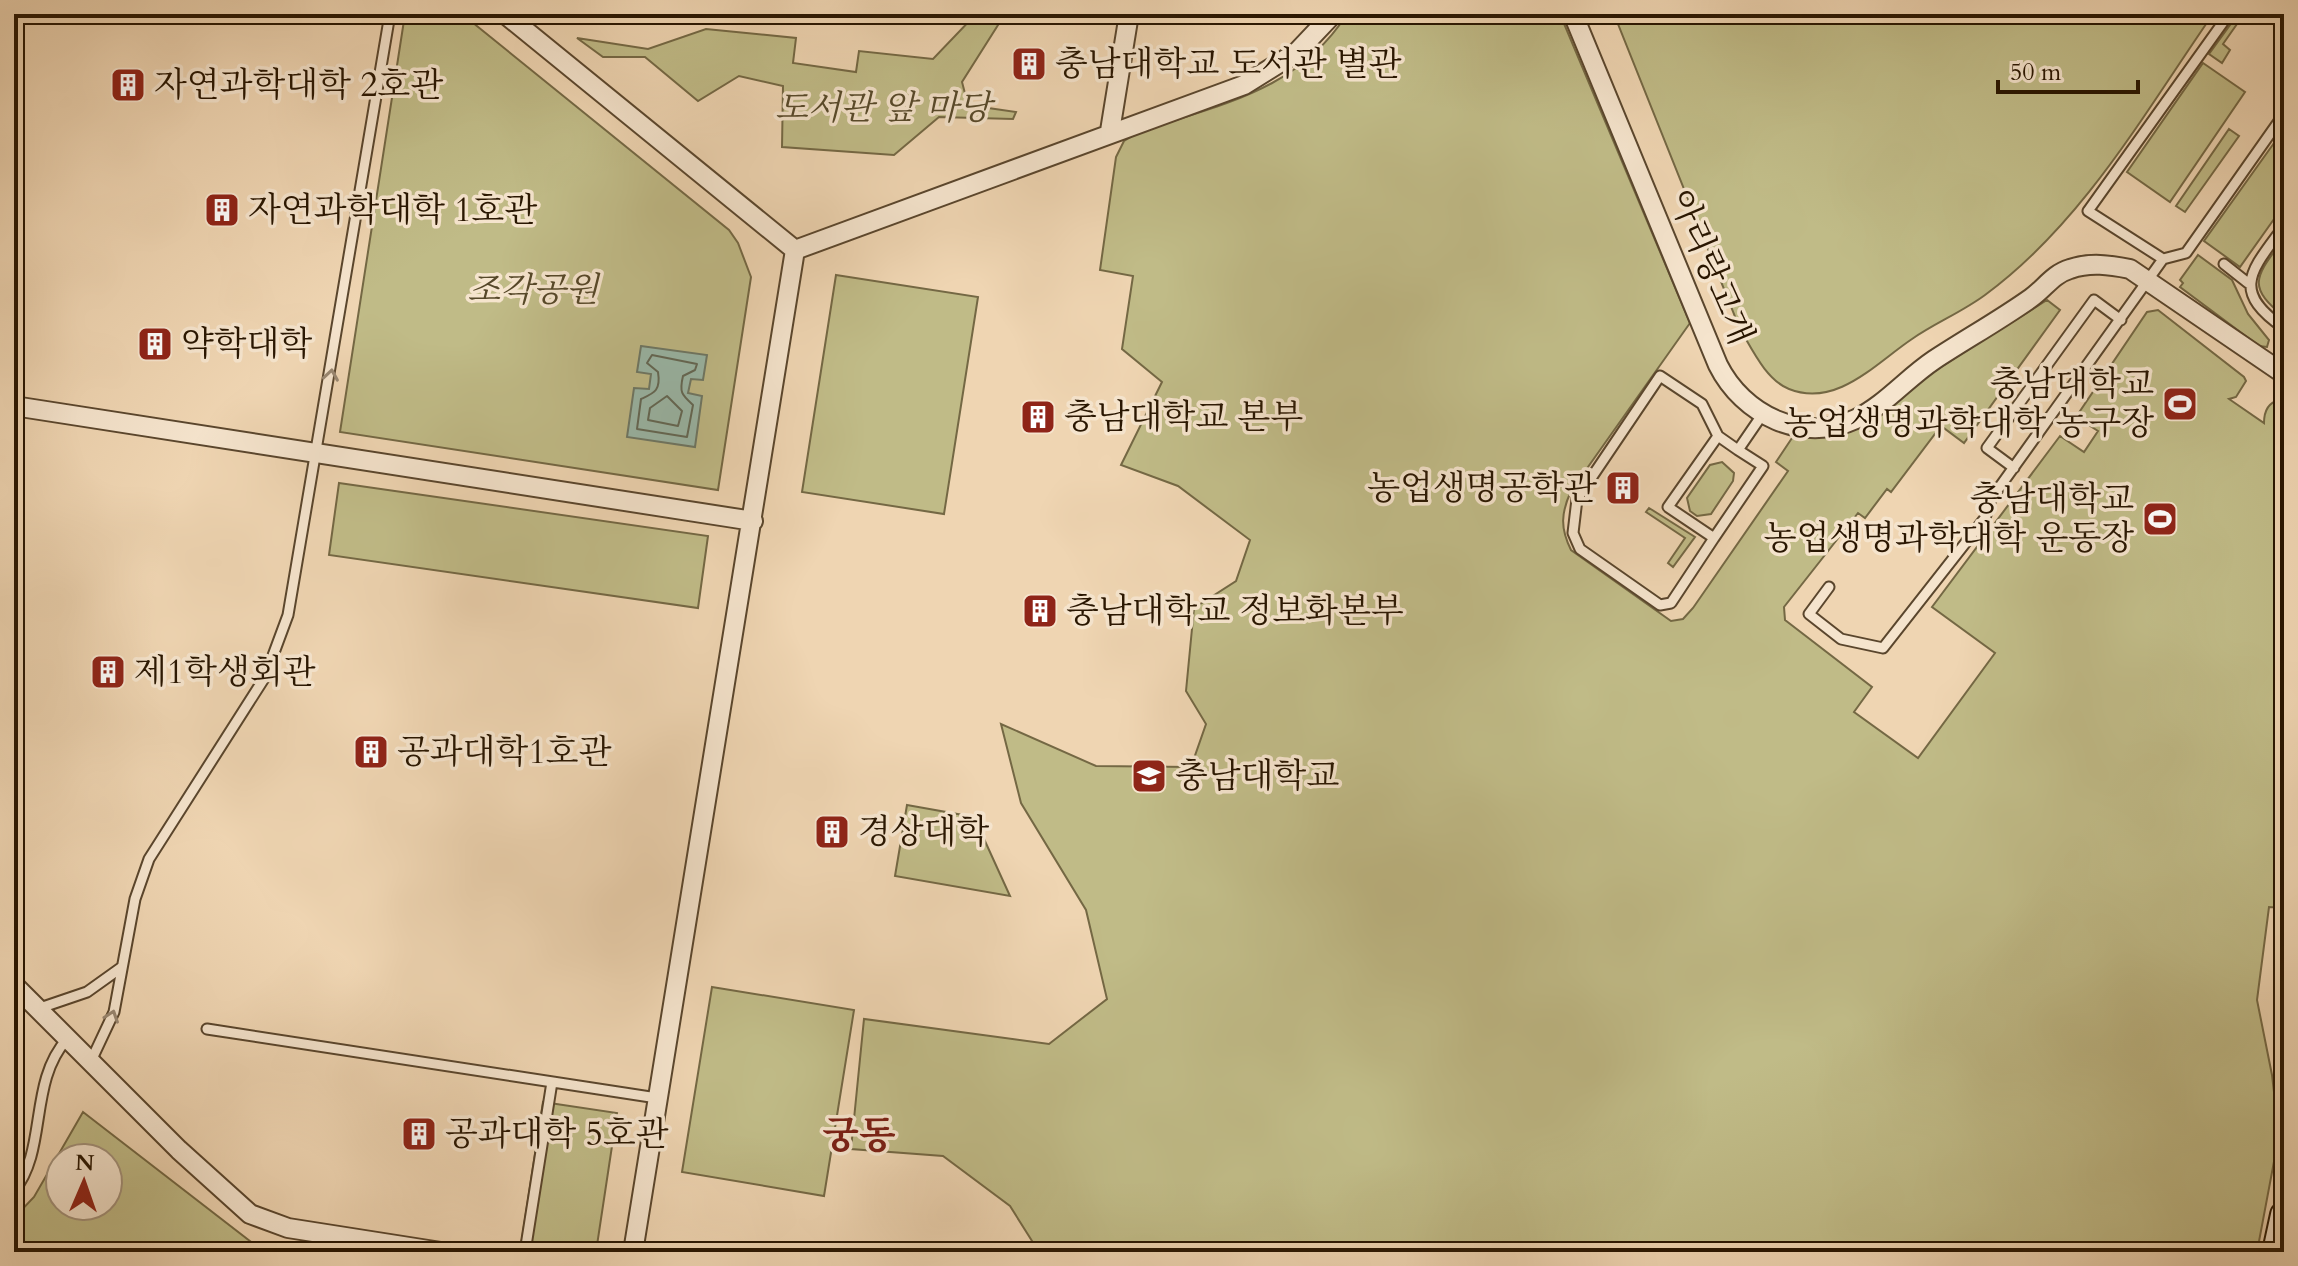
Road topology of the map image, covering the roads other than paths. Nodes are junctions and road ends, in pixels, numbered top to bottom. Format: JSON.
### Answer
{"nodes":[{"id":1,"x":390,"y":14,"type":"edge"},
{"id":2,"x":505,"y":14,"type":"edge"},
{"id":3,"x":1129,"y":14,"type":"edge"},
{"id":4,"x":1333,"y":14,"type":"edge"},
{"id":5,"x":1573,"y":14,"type":"edge"},
{"id":6,"x":2229,"y":14,"type":"edge"},
{"id":7,"x":2284,"y":114,"type":"edge"},
{"id":8,"x":1110,"y":131,"type":"junction"},
{"id":9,"x":2284,"y":226,"type":"edge"},
{"id":10,"x":795,"y":250,"type":"junction"},
{"id":11,"x":2163,"y":259,"type":"junction"},
{"id":12,"x":2224,"y":264,"type":"dead end"},
{"id":13,"x":2149,"y":282,"type":"junction"},
{"id":14,"x":2248,"y":283,"type":"junction"},
{"id":15,"x":2121,"y":320,"type":"junction"},
{"id":16,"x":2284,"y":328,"type":"edge"},
{"id":17,"x":2283,"y":372,"type":"edge"},
{"id":18,"x":14,"y":406,"type":"edge"},
{"id":19,"x":1762,"y":415,"type":"junction"},
{"id":20,"x":1718,"y":436,"type":"junction"},
{"id":21,"x":1738,"y":450,"type":"junction"},
{"id":22,"x":318,"y":452,"type":"junction"},
{"id":23,"x":2014,"y":468,"type":"junction"},
{"id":24,"x":753,"y":521,"type":"junction"},
{"id":25,"x":1714,"y":538,"type":"junction"},
{"id":26,"x":1829,"y":587,"type":"dead end"},
{"id":27,"x":122,"y":967,"type":"junction"},
{"id":28,"x":14,"y":985,"type":"edge"},
{"id":29,"x":40,"y":1008,"type":"junction"},
{"id":30,"x":207,"y":1029,"type":"dead end"},
{"id":31,"x":68,"y":1038,"type":"junction"},
{"id":32,"x":91,"y":1061,"type":"junction"},
{"id":33,"x":552,"y":1082,"type":"junction"},
{"id":34,"x":657,"y":1098,"type":"junction"},
{"id":35,"x":14,"y":1191,"type":"edge"},
{"id":36,"x":2284,"y":1215,"type":"edge"},
{"id":37,"x":441,"y":1252,"type":"edge"},
{"id":38,"x":525,"y":1252,"type":"edge"},
{"id":39,"x":633,"y":1252,"type":"edge"},
{"id":40,"x":2276,"y":1252,"type":"edge"}],
"edges":[{"from":22,"to":1,"type":"lane","one_way":true},
{"from":2,"to":10,"type":"street"},
{"from":3,"to":8,"type":"street"},
{"from":4,"to":8,"type":"street"},
{"from":5,"to":19,"type":"street","name":"아리랑고개"},
{"from":6,"to":11,"type":"lane"},
{"from":7,"to":11,"type":"lane"},
{"from":8,"to":10,"type":"street"},
{"from":9,"to":14,"type":"lane"},
{"from":10,"to":24,"type":"street"},
{"from":11,"to":13,"type":"lane"},
{"from":12,"to":14,"type":"lane"},
{"from":13,"to":15,"type":"lane"},
{"from":13,"to":17,"type":"street"},
{"from":13,"to":19,"type":"street","name":"아리랑고개"},
{"from":14,"to":16,"type":"lane"},
{"from":15,"to":23,"type":"lane"},
{"from":15,"to":23,"type":"lane"},
{"from":18,"to":22,"type":"street"},
{"from":19,"to":21,"type":"lane"},
{"from":20,"to":21,"type":"lane"},
{"from":20,"to":25,"type":"lane"},
{"from":20,"to":25,"type":"lane"},
{"from":21,"to":25,"type":"lane"},
{"from":22,"to":24,"type":"street"},
{"from":22,"to":27,"type":"lane"},
{"from":23,"to":26,"type":"lane"},
{"from":24,"to":34,"type":"street"},
{"from":27,"to":29,"type":"lane"},
{"from":32,"to":27,"type":"lane","one_way":true},
{"from":28,"to":29,"type":"street"},
{"from":29,"to":31,"type":"street"},
{"from":30,"to":33,"type":"lane"},
{"from":31,"to":32,"type":"street"},
{"from":31,"to":35,"type":"lane"},
{"from":32,"to":37,"type":"street"},
{"from":33,"to":34,"type":"lane"},
{"from":33,"to":38,"type":"lane"},
{"from":34,"to":39,"type":"street"},
{"from":36,"to":40,"type":"street"}]}
